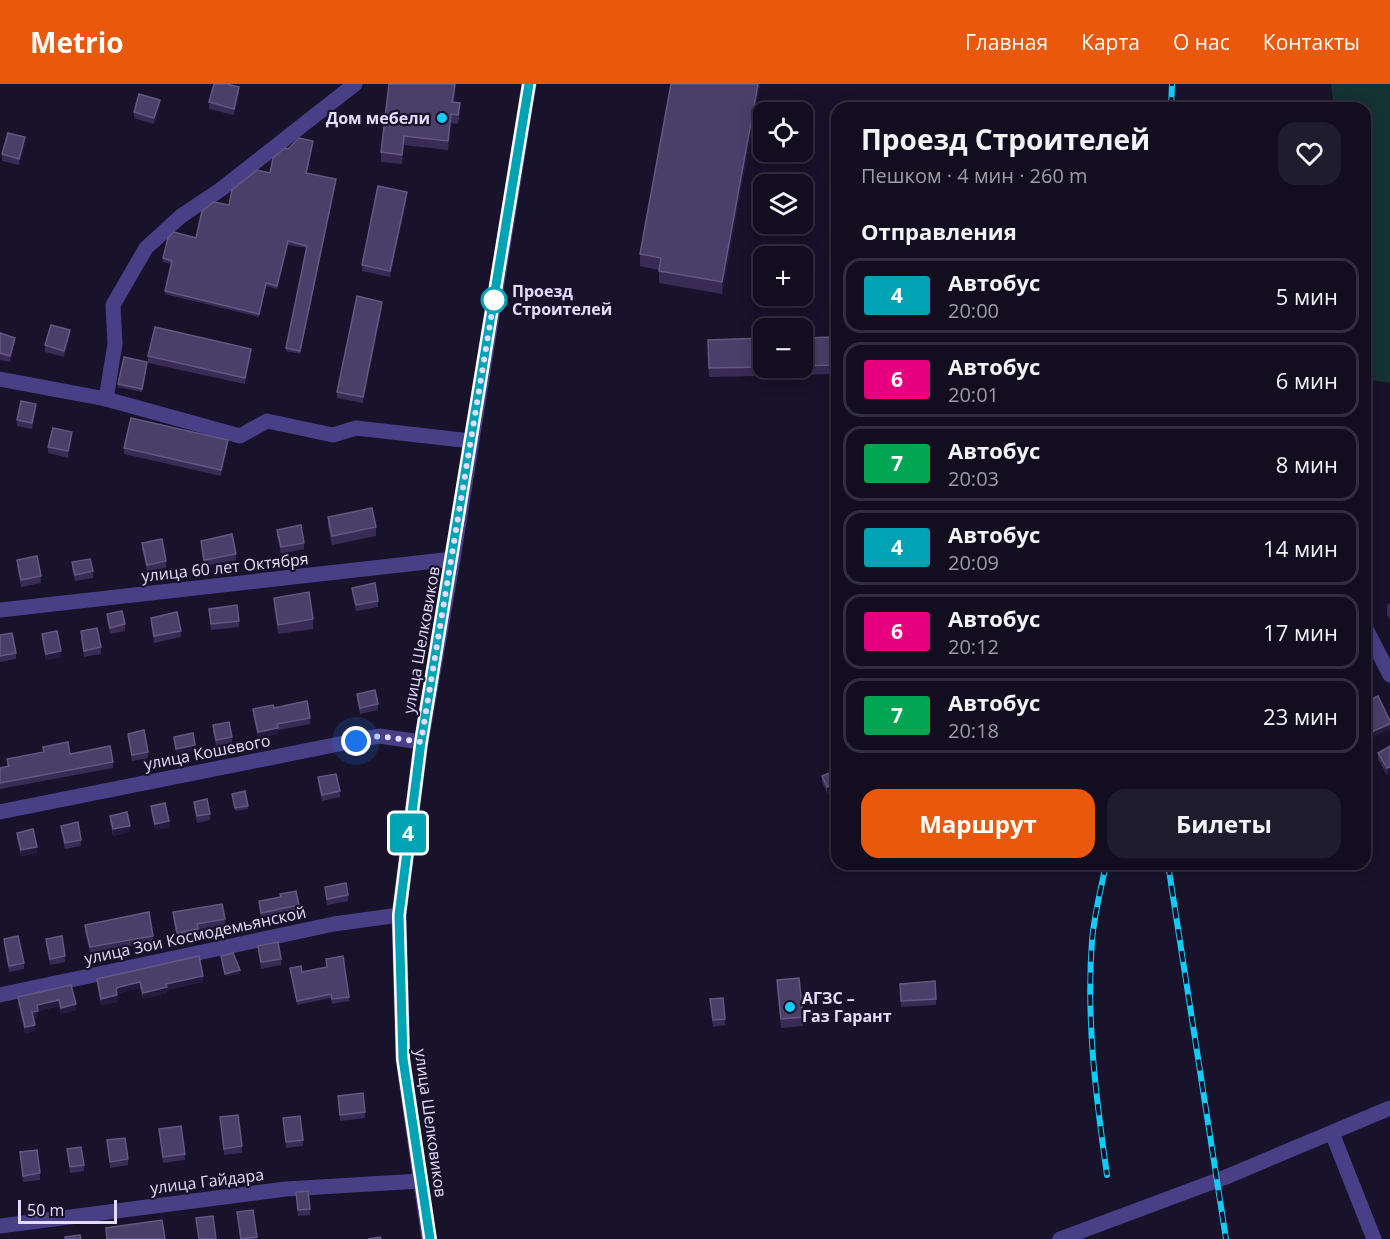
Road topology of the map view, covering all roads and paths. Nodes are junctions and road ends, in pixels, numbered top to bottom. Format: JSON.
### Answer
{"nodes":[{"id":1,"x":355,"y":84,"type":"edge"},
{"id":2,"x":529,"y":84,"type":"edge"},
{"id":3,"x":0,"y":379,"type":"edge"},
{"id":4,"x":106,"y":399,"type":"junction"},
{"id":5,"x":471,"y":441,"type":"junction"},
{"id":6,"x":453,"y":560,"type":"junction"},
{"id":7,"x":0,"y":610,"type":"edge"},
{"id":8,"x":1371,"y":639,"type":"edge"},
{"id":9,"x":1390,"y":675,"type":"edge"},
{"id":10,"x":421,"y":742,"type":"junction"},
{"id":11,"x":0,"y":812,"type":"edge"},
{"id":12,"x":399,"y":915,"type":"junction"},
{"id":13,"x":0,"y":995,"type":"edge"},
{"id":14,"x":1390,"y":1108,"type":"edge"},
{"id":15,"x":1332,"y":1133,"type":"junction"},
{"id":16,"x":420,"y":1182,"type":"junction"},
{"id":17,"x":4,"y":1230,"type":"edge"},
{"id":18,"x":429,"y":1239,"type":"edge"},
{"id":19,"x":1060,"y":1239,"type":"edge"},
{"id":20,"x":1374,"y":1239,"type":"edge"}],
"edges":[{"from":1,"to":4,"type":"street"},
{"from":2,"to":5,"type":"street","name":"улица Шелковиков"},
{"from":3,"to":4,"type":"street"},
{"from":4,"to":5,"type":"street"},
{"from":5,"to":6,"type":"street","name":"улица Шелковиков"},
{"from":6,"to":7,"type":"street","name":"улица 60 лет Октября"},
{"from":6,"to":10,"type":"street","name":"улица Шелковиков"},
{"from":8,"to":9,"type":"street"},
{"from":10,"to":11,"type":"street","name":"улица Кошевого"},
{"from":10,"to":12,"type":"street","name":"улица Шелковиков"},
{"from":12,"to":13,"type":"street","name":"улица Зои Космодемьянской"},
{"from":12,"to":16,"type":"street","name":"улица Шелковиков"},
{"from":14,"to":15,"type":"street"},
{"from":15,"to":19,"type":"street"},
{"from":15,"to":20,"type":"street"},
{"from":16,"to":17,"type":"street","name":"улица Гайдара"},
{"from":16,"to":18,"type":"street","name":"улица Шелковиков"}]}
